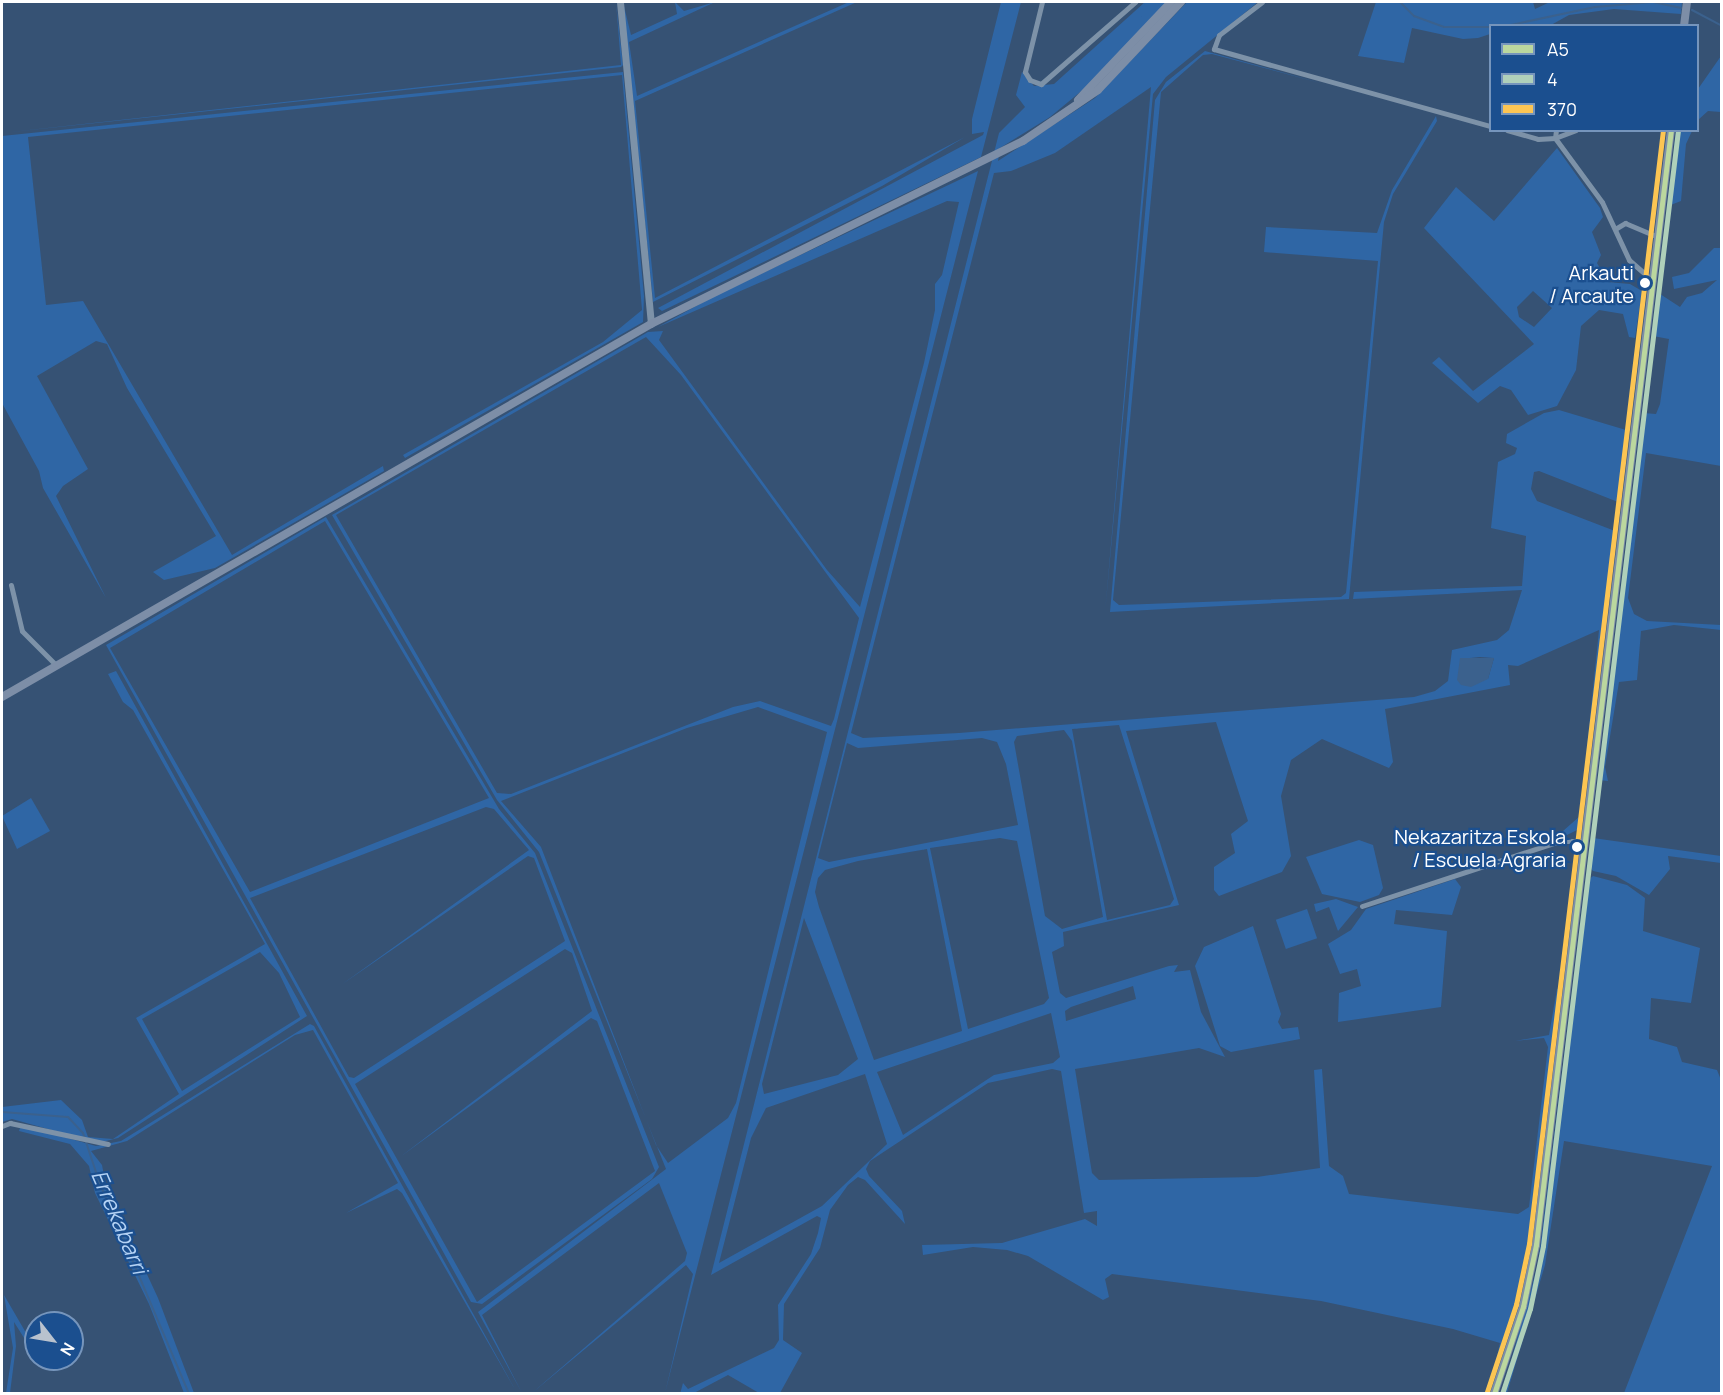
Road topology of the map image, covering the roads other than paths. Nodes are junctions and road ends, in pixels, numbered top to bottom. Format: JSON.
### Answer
{"nodes":[{"id":1,"x":620,"y":2,"type":"edge"},
{"id":2,"x":1042,"y":2,"type":"edge"},
{"id":3,"x":1135,"y":2,"type":"edge"},
{"id":4,"x":1171,"y":2,"type":"edge"},
{"id":5,"x":1181,"y":2,"type":"edge"},
{"id":6,"x":1262,"y":2,"type":"edge"},
{"id":7,"x":1687,"y":2,"type":"edge"},
{"id":8,"x":1684,"y":24,"type":"edge"},
{"id":9,"x":1489,"y":125,"type":"edge"},
{"id":10,"x":1043,"y":129,"type":"junction"},
{"id":11,"x":1514,"y":132,"type":"edge"},
{"id":12,"x":1556,"y":132,"type":"edge"},
{"id":13,"x":1571,"y":132,"type":"edge"},
{"id":14,"x":1671,"y":132,"type":"edge"},
{"id":15,"x":1556,"y":138,"type":"junction"},
{"id":16,"x":1615,"y":229,"type":"junction"},
{"id":17,"x":1658,"y":237,"type":"junction"},
{"id":18,"x":1653,"y":281,"type":"junction"},
{"id":19,"x":651,"y":324,"type":"junction"},
{"id":20,"x":11,"y":585,"type":"dead end"},
{"id":21,"x":56,"y":665,"type":"junction"},
{"id":22,"x":2,"y":697,"type":"edge"},
{"id":23,"x":1585,"y":841,"type":"junction"},
{"id":24,"x":1362,"y":906,"type":"dead end"},
{"id":25,"x":2,"y":1126,"type":"edge"},
{"id":26,"x":108,"y":1144,"type":"dead end"},
{"id":27,"x":1494,"y":1394,"type":"edge"}],
"edges":[{"from":1,"to":19,"type":"street"},
{"from":2,"to":3,"type":"street"},
{"from":4,"to":10,"type":"main road"},
{"from":5,"to":10,"type":"main road"},
{"from":6,"to":9,"type":"street"},
{"from":7,"to":8,"type":"main road"},
{"from":10,"to":19,"type":"main road"},
{"from":11,"to":15,"type":"street"},
{"from":12,"to":15,"type":"street"},
{"from":13,"to":15,"type":"street"},
{"from":14,"to":17,"type":"main road"},
{"from":15,"to":16,"type":"street"},
{"from":16,"to":17,"type":"street"},
{"from":16,"to":18,"type":"street"},
{"from":17,"to":18,"type":"main road"},
{"from":18,"to":23,"type":"main road"},
{"from":19,"to":21,"type":"main road"},
{"from":20,"to":21,"type":"street"},
{"from":21,"to":22,"type":"main road"},
{"from":23,"to":24,"type":"street"},
{"from":23,"to":27,"type":"main road"},
{"from":25,"to":26,"type":"street"}]}
